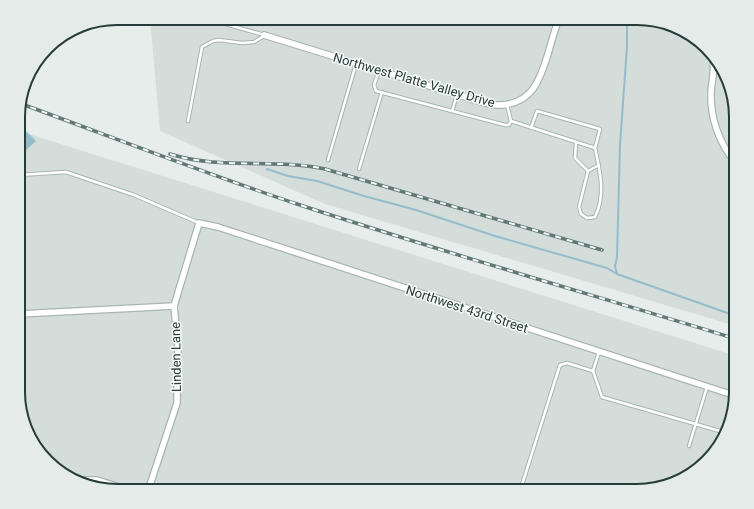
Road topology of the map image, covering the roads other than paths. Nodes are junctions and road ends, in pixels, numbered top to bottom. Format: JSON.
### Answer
{"nodes":[{"id":1,"x":232,"y":25,"type":"edge"},
{"id":2,"x":557,"y":25,"type":"edge"},
{"id":3,"x":264,"y":35,"type":"junction"},
{"id":4,"x":356,"y":63,"type":"junction"},
{"id":5,"x":713,"y":66,"type":"edge"},
{"id":6,"x":379,"y":70,"type":"junction"},
{"id":7,"x":382,"y":92,"type":"junction"},
{"id":8,"x":457,"y":94,"type":"junction"},
{"id":9,"x":507,"y":104,"type":"junction"},
{"id":10,"x":452,"y":111,"type":"junction"},
{"id":11,"x":188,"y":121,"type":"dead end"},
{"id":12,"x":511,"y":122,"type":"junction"},
{"id":13,"x":531,"y":128,"type":"junction"},
{"id":14,"x":576,"y":142,"type":"junction"},
{"id":15,"x":595,"y":148,"type":"junction"},
{"id":16,"x":729,"y":153,"type":"edge"},
{"id":17,"x":328,"y":160,"type":"dead end"},
{"id":18,"x":599,"y":165,"type":"junction"},
{"id":19,"x":359,"y":168,"type":"dead end"},
{"id":20,"x":588,"y":171,"type":"junction"},
{"id":21,"x":25,"y":175,"type":"edge"},
{"id":22,"x":199,"y":223,"type":"junction"},
{"id":23,"x":174,"y":306,"type":"junction"},
{"id":24,"x":25,"y":314,"type":"edge"},
{"id":25,"x":599,"y":352,"type":"junction"},
{"id":26,"x":593,"y":371,"type":"junction"},
{"id":27,"x":707,"y":387,"type":"junction"},
{"id":28,"x":729,"y":394,"type":"edge"},
{"id":29,"x":696,"y":424,"type":"junction"},
{"id":30,"x":721,"y":431,"type":"edge"},
{"id":31,"x":689,"y":446,"type":"dead end"},
{"id":32,"x":90,"y":480,"type":"edge"},
{"id":33,"x":107,"y":483,"type":"edge"},
{"id":34,"x":150,"y":484,"type":"edge"},
{"id":35,"x":522,"y":484,"type":"edge"}],
"edges":[{"from":1,"to":3,"type":"lane"},
{"from":2,"to":9,"type":"street","name":"Northwest Platte Valley Drive"},
{"from":3,"to":4,"type":"street","name":"Northwest Platte Valley Drive"},
{"from":3,"to":11,"type":"lane"},
{"from":4,"to":6,"type":"street","name":"Northwest Platte Valley Drive"},
{"from":4,"to":17,"type":"lane"},
{"from":5,"to":16,"type":"street"},
{"from":6,"to":7,"type":"lane"},
{"from":6,"to":8,"type":"street","name":"Northwest Platte Valley Drive"},
{"from":7,"to":10,"type":"lane"},
{"from":7,"to":19,"type":"lane"},
{"from":8,"to":9,"type":"street","name":"Northwest Platte Valley Drive"},
{"from":8,"to":10,"type":"lane"},
{"from":9,"to":12,"type":"lane"},
{"from":10,"to":12,"type":"lane"},
{"from":12,"to":13,"type":"lane"},
{"from":13,"to":14,"type":"lane"},
{"from":13,"to":15,"type":"lane"},
{"from":14,"to":15,"type":"lane"},
{"from":14,"to":20,"type":"lane"},
{"from":15,"to":18,"type":"lane"},
{"from":18,"to":20,"type":"lane"},
{"from":18,"to":20,"type":"lane"},
{"from":21,"to":22,"type":"lane"},
{"from":22,"to":23,"type":"street","name":"Linden Lane"},
{"from":22,"to":25,"type":"street","name":"Northwest 43rd Street"},
{"from":23,"to":24,"type":"street"},
{"from":23,"to":34,"type":"street","name":"Linden Lane"},
{"from":25,"to":26,"type":"lane"},
{"from":25,"to":27,"type":"street","name":"Northwest 43rd Street"},
{"from":26,"to":29,"type":"lane"},
{"from":26,"to":35,"type":"lane"},
{"from":27,"to":28,"type":"street","name":"Northwest 43rd Street"},
{"from":27,"to":29,"type":"lane"},
{"from":29,"to":30,"type":"lane"},
{"from":29,"to":31,"type":"lane"},
{"from":32,"to":33,"type":"street"}]}
